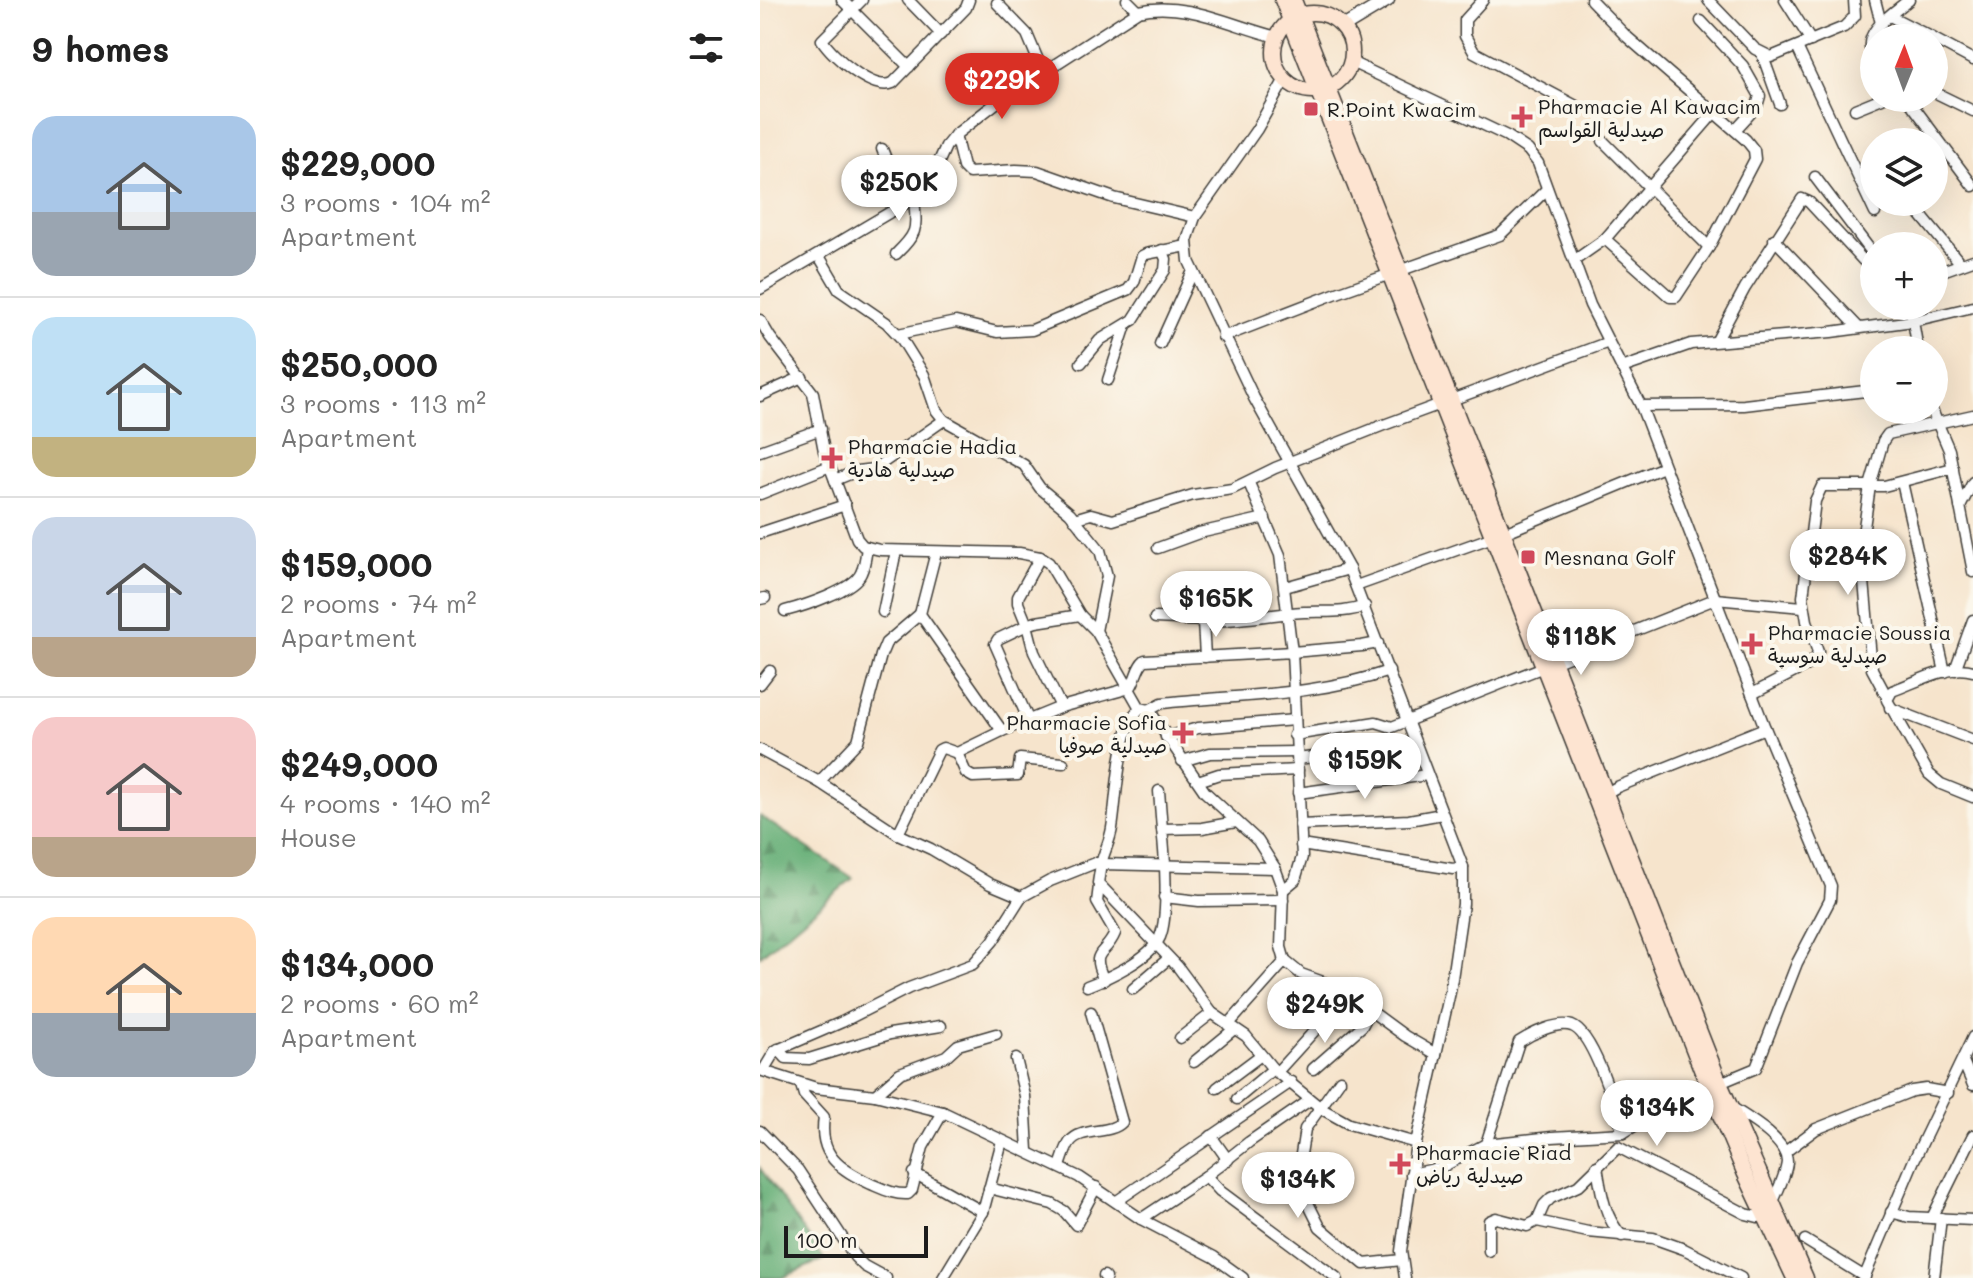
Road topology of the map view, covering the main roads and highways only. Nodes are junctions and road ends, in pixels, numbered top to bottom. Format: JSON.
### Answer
{"nodes":[{"id":1,"x":1282,"y":0,"type":"edge"},
{"id":2,"x":1294,"y":0,"type":"edge"},
{"id":3,"x":1295,"y":18,"type":"junction"},
{"id":4,"x":1323,"y":89,"type":"junction"},
{"id":5,"x":1715,"y":1080,"type":"junction"},
{"id":6,"x":1770,"y":1208,"type":"junction"},
{"id":7,"x":1794,"y":1278,"type":"edge"},
{"id":8,"x":1806,"y":1278,"type":"edge"}],
"edges":[{"from":1,"to":3,"type":"main road"},
{"from":2,"to":3,"type":"main road"},
{"from":3,"to":4,"type":"main road"},
{"from":3,"to":4,"type":"main road"},
{"from":3,"to":4,"type":"main road"},
{"from":4,"to":5,"type":"main road"},
{"from":5,"to":6,"type":"main road"},
{"from":5,"to":6,"type":"main road"},
{"from":6,"to":7,"type":"main road"},
{"from":6,"to":8,"type":"main road"}]}
